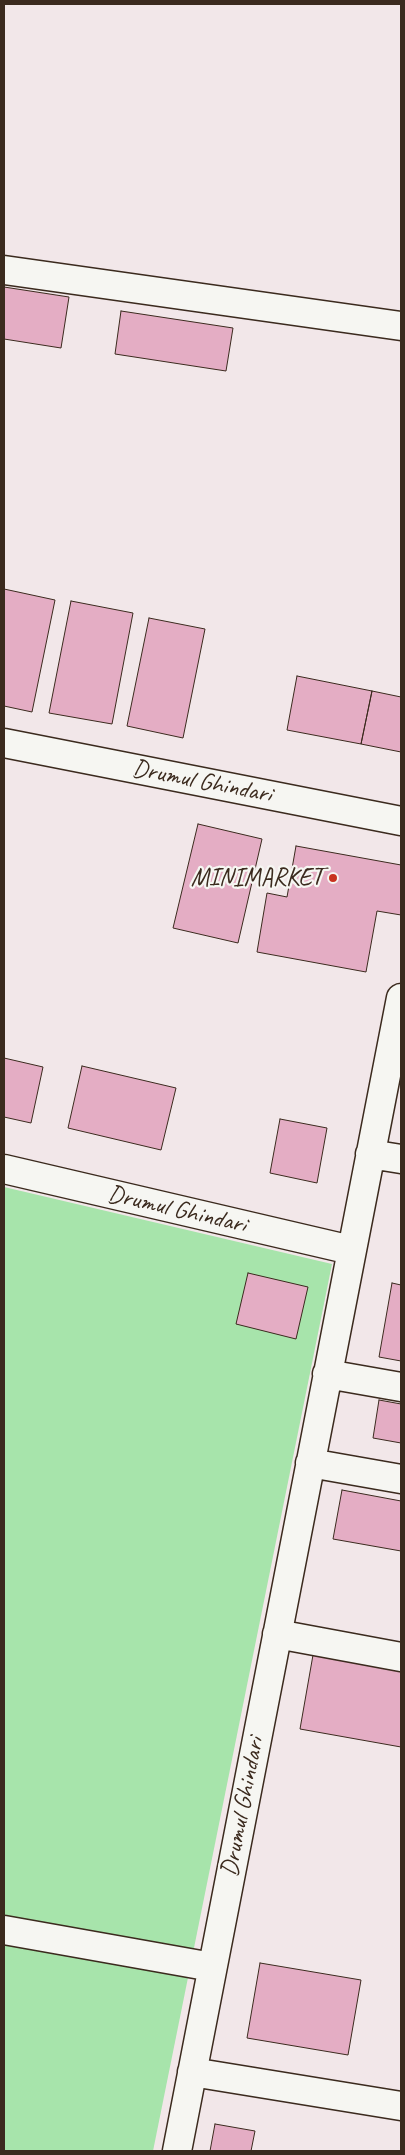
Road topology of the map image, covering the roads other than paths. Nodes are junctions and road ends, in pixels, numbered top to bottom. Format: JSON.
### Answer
{"nodes":[{"id":1,"x":4,"y":270,"type":"edge"},
{"id":2,"x":401,"y":326,"type":"edge"},
{"id":3,"x":4,"y":743,"type":"edge"},
{"id":4,"x":401,"y":822,"type":"edge"},
{"id":5,"x":401,"y":998,"type":"edge"},
{"id":6,"x":370,"y":1154,"type":"junction"},
{"id":7,"x":401,"y":1159,"type":"edge"},
{"id":8,"x":4,"y":1169,"type":"edge"},
{"id":9,"x":351,"y":1250,"type":"junction"},
{"id":10,"x":327,"y":1374,"type":"junction"},
{"id":11,"x":401,"y":1387,"type":"edge"},
{"id":12,"x":310,"y":1463,"type":"junction"},
{"id":13,"x":401,"y":1479,"type":"edge"},
{"id":14,"x":277,"y":1634,"type":"junction"},
{"id":15,"x":401,"y":1656,"type":"edge"},
{"id":16,"x":4,"y":1930,"type":"edge"},
{"id":17,"x":212,"y":1967,"type":"junction"},
{"id":18,"x":192,"y":2072,"type":"junction"},
{"id":19,"x":401,"y":2106,"type":"edge"},
{"id":20,"x":177,"y":2151,"type":"edge"}],
"edges":[{"from":1,"to":2,"type":"street"},
{"from":3,"to":4,"type":"street","name":"Drumul Ghindari"},
{"from":5,"to":6,"type":"street","name":"Drumul Ghindari"},
{"from":6,"to":7,"type":"street"},
{"from":6,"to":9,"type":"street","name":"Drumul Ghindari"},
{"from":8,"to":9,"type":"street","name":"Drumul Ghindari"},
{"from":9,"to":10,"type":"street","name":"Drumul Ghindari"},
{"from":10,"to":11,"type":"street"},
{"from":10,"to":12,"type":"street","name":"Drumul Ghindari"},
{"from":12,"to":13,"type":"street"},
{"from":12,"to":14,"type":"street","name":"Drumul Ghindari"},
{"from":14,"to":15,"type":"street"},
{"from":14,"to":17,"type":"street","name":"Drumul Ghindari"},
{"from":16,"to":17,"type":"street"},
{"from":17,"to":18,"type":"street","name":"Drumul Ghindari"},
{"from":18,"to":19,"type":"street"},
{"from":18,"to":20,"type":"street","name":"Drumul Ghindari"}]}
